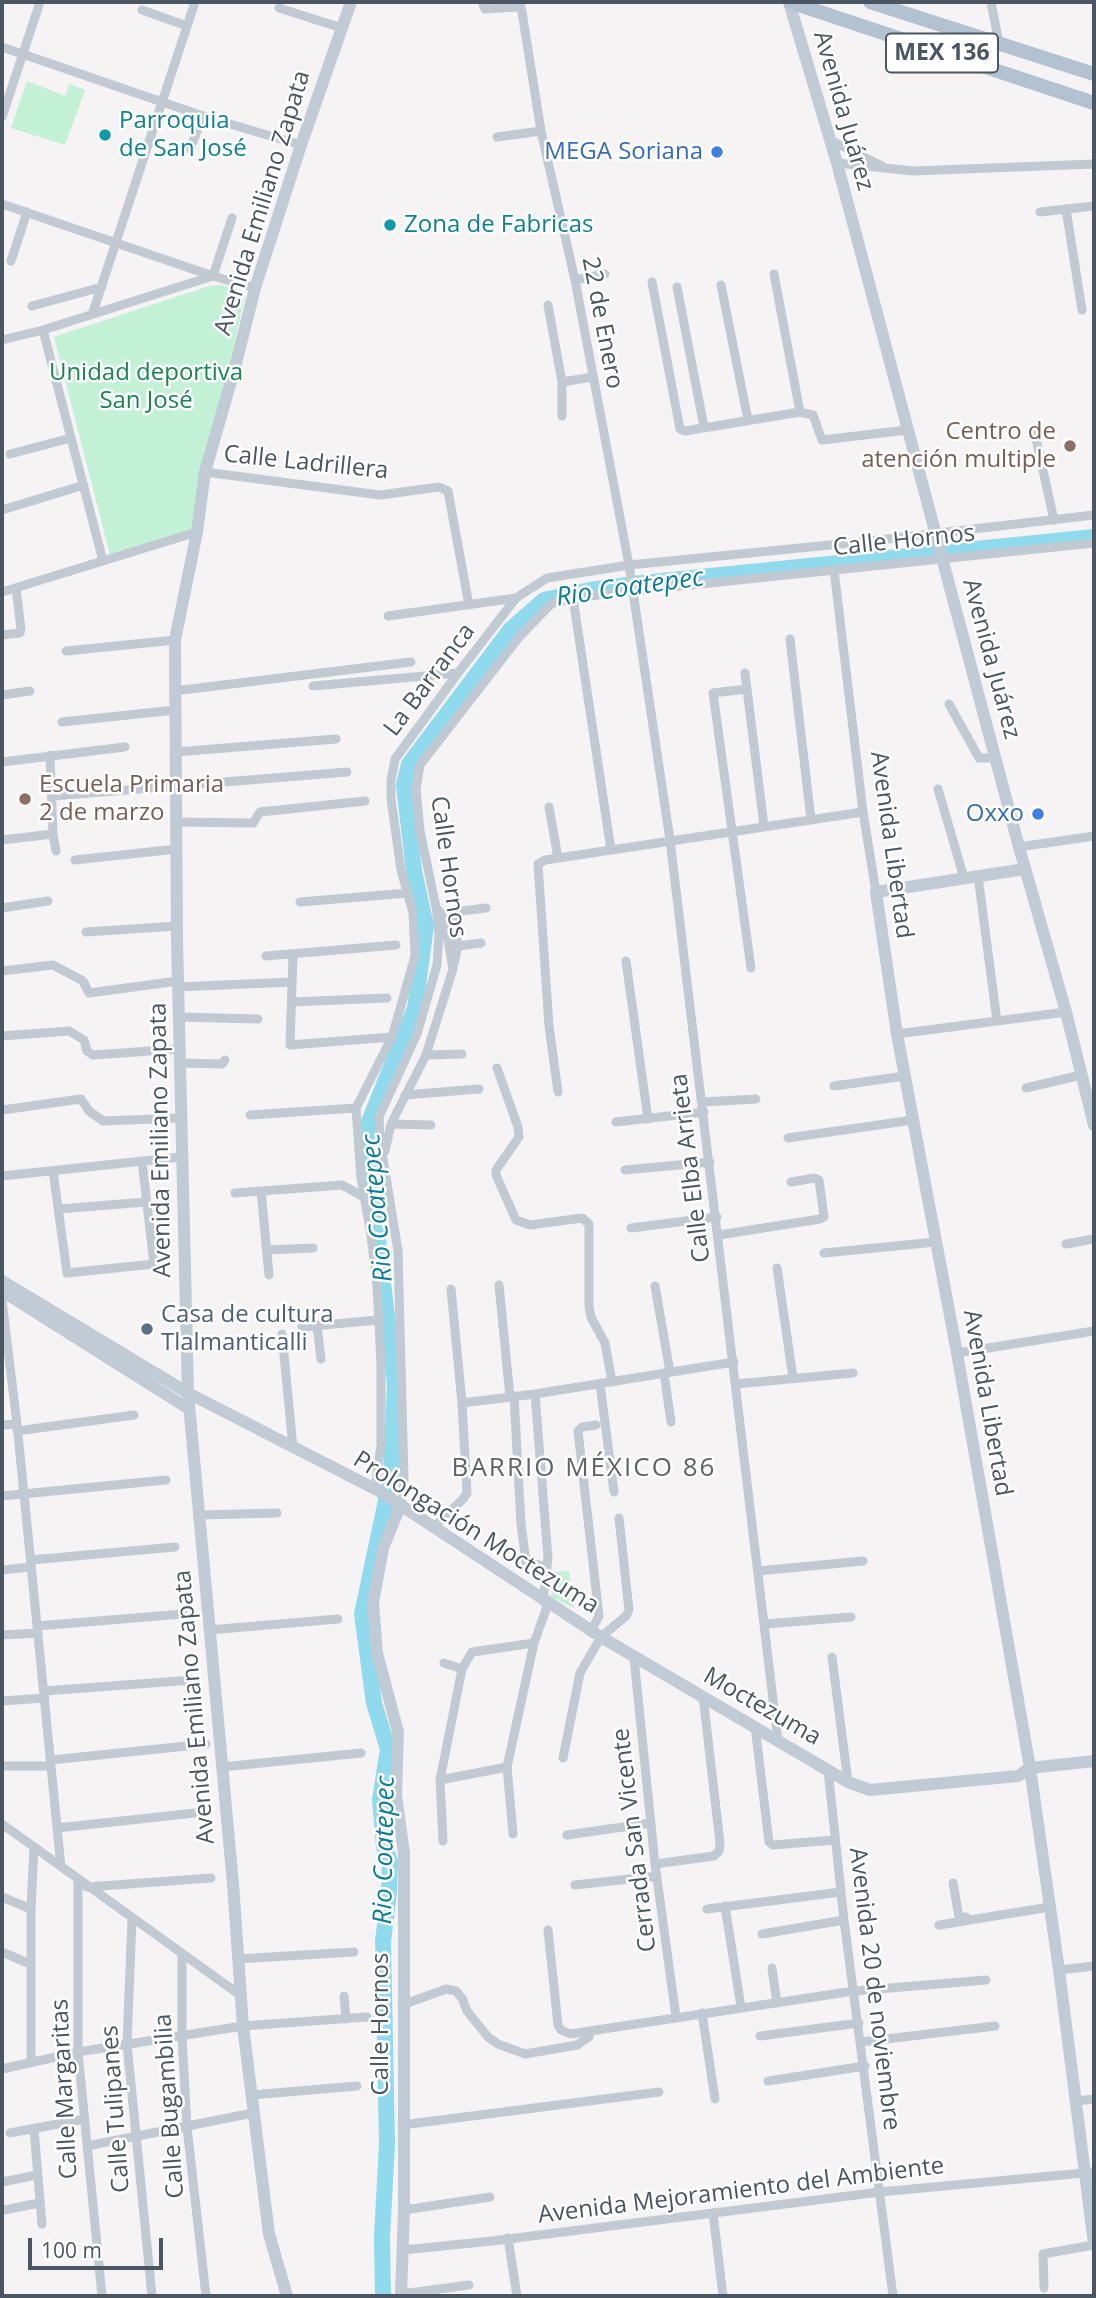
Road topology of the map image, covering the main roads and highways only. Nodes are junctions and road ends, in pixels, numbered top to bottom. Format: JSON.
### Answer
{"nodes":[{"id":1,"x":790,"y":2,"type":"edge"},
{"id":2,"x":870,"y":2,"type":"edge"},
{"id":3,"x":1094,"y":74,"type":"edge"},
{"id":4,"x":1094,"y":103,"type":"edge"}],
"edges":[{"from":1,"to":4,"type":"main road","number":"MEX 136"},
{"from":2,"to":3,"type":"main road","number":"MEX 136"}]}
